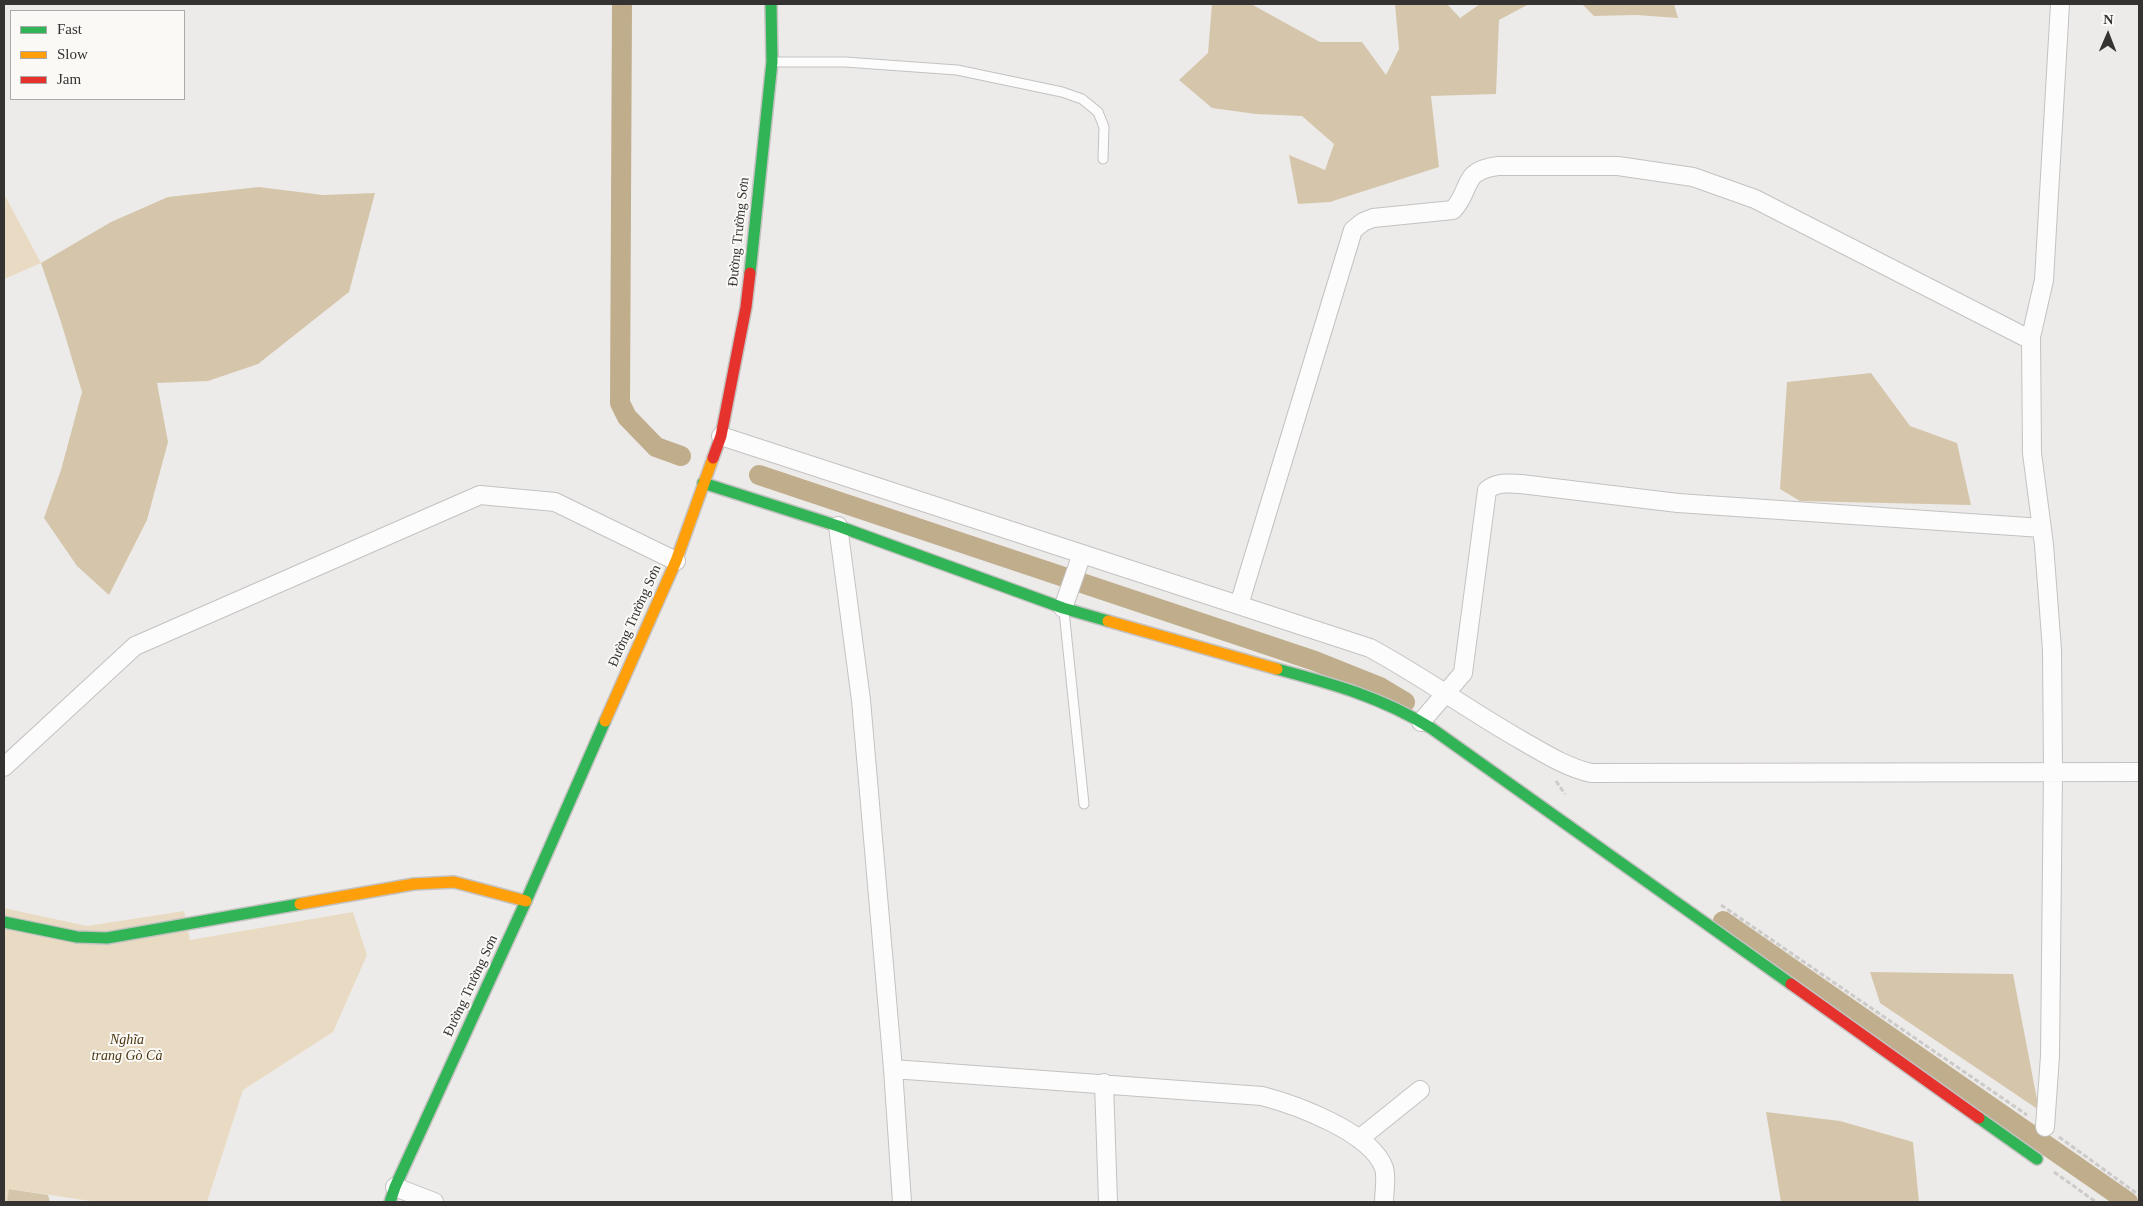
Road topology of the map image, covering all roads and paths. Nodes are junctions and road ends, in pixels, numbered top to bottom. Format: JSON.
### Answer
{"nodes":[{"id":1,"x":771,"y":4,"type":"edge"},
{"id":2,"x":2060,"y":4,"type":"edge"},
{"id":3,"x":772,"y":62,"type":"junction"},
{"id":4,"x":1104,"y":159,"type":"dead end"},
{"id":5,"x":2031,"y":340,"type":"junction"},
{"id":6,"x":721,"y":436,"type":"junction"},
{"id":7,"x":703,"y":483,"type":"junction"},
{"id":8,"x":838,"y":526,"type":"junction"},
{"id":9,"x":2042,"y":528,"type":"junction"},
{"id":10,"x":1082,"y":554,"type":"junction"},
{"id":11,"x":676,"y":561,"type":"junction"},
{"id":12,"x":1239,"y":605,"type":"junction"},
{"id":13,"x":1063,"y":608,"type":"junction"},
{"id":14,"x":1446,"y":693,"type":"junction"},
{"id":15,"x":1421,"y":722,"type":"junction"},
{"id":16,"x":4,"y":767,"type":"edge"},
{"id":17,"x":2053,"y":771,"type":"junction"},
{"id":18,"x":2139,"y":772,"type":"edge"},
{"id":19,"x":1556,"y":780,"type":"dead end"},
{"id":20,"x":1566,"y":796,"type":"dead end"},
{"id":21,"x":1084,"y":804,"type":"dead end"},
{"id":22,"x":526,"y":901,"type":"junction"},
{"id":23,"x":1717,"y":902,"type":"dead end"},
{"id":24,"x":4,"y":922,"type":"edge"},
{"id":25,"x":893,"y":1069,"type":"junction"},
{"id":26,"x":1104,"y":1083,"type":"junction"},
{"id":27,"x":1420,"y":1090,"type":"dead end"},
{"id":28,"x":2045,"y":1127,"type":"junction"},
{"id":29,"x":1359,"y":1139,"type":"junction"},
{"id":30,"x":2037,"y":1160,"type":"joint"},
{"id":31,"x":2139,"y":1194,"type":"edge"},
{"id":32,"x":393,"y":1195,"type":"edge"},
{"id":33,"x":434,"y":1202,"type":"edge"},
{"id":34,"x":902,"y":1202,"type":"edge"},
{"id":35,"x":1108,"y":1202,"type":"edge"},
{"id":36,"x":1384,"y":1202,"type":"edge"},
{"id":37,"x":2096,"y":1202,"type":"edge"}],
"edges":[{"from":1,"to":3,"type":"main road","name":"Đường Trường Sơn"},
{"from":2,"to":5,"type":"street"},
{"from":3,"to":4,"type":"lane"},
{"from":3,"to":6,"type":"main road","name":"Đường Trường Sơn"},
{"from":5,"to":9,"type":"street"},
{"from":5,"to":12,"type":"street"},
{"from":6,"to":7,"type":"main road","name":"Đường Trường Sơn"},
{"from":6,"to":10,"type":"street"},
{"from":7,"to":8,"type":"main road"},
{"from":7,"to":11,"type":"main road","name":"Đường Trường Sơn"},
{"from":8,"to":13,"type":"main road"},
{"from":8,"to":25,"type":"street"},
{"from":9,"to":14,"type":"street"},
{"from":9,"to":17,"type":"street"},
{"from":10,"to":12,"type":"street"},
{"from":10,"to":13,"type":"street"},
{"from":11,"to":16,"type":"street"},
{"from":11,"to":22,"type":"main road","name":"Đường Trường Sơn"},
{"from":12,"to":14,"type":"street"},
{"from":13,"to":15,"type":"main road"},
{"from":13,"to":21,"type":"lane"},
{"from":14,"to":15,"type":"street"},
{"from":14,"to":17,"type":"street"},
{"from":15,"to":30,"type":"main road"},
{"from":17,"to":18,"type":"street"},
{"from":17,"to":28,"type":"street"},
{"from":19,"to":20,"type":"path"},
{"from":22,"to":24,"type":"main road"},
{"from":22,"to":32,"type":"main road","name":"Đường Trường Sơn"},
{"from":23,"to":28,"type":"path"},
{"from":25,"to":26,"type":"street"},
{"from":25,"to":34,"type":"street"},
{"from":26,"to":29,"type":"street"},
{"from":26,"to":35,"type":"street"},
{"from":27,"to":29,"type":"street"},
{"from":28,"to":31,"type":"path"},
{"from":29,"to":36,"type":"street"},
{"from":30,"to":37,"type":"path"},
{"from":32,"to":33,"type":"street"}]}
